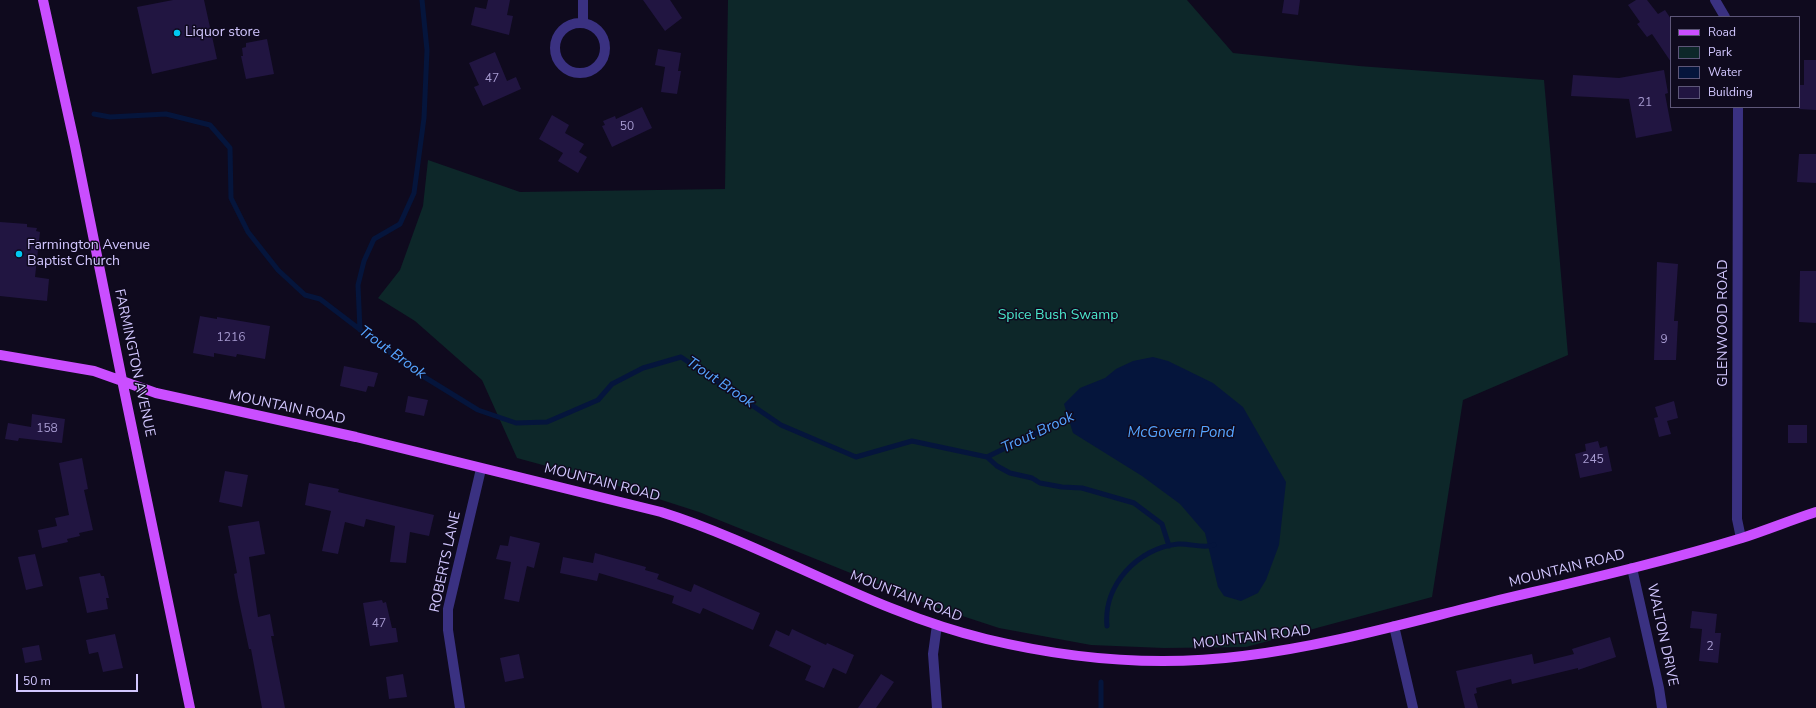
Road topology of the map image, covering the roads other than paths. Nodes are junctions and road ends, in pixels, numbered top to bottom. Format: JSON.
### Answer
{"nodes":[{"id":1,"x":43,"y":0,"type":"edge"},
{"id":2,"x":583,"y":0,"type":"edge"},
{"id":3,"x":1715,"y":0,"type":"edge"},
{"id":4,"x":1725,"y":16,"type":"edge"},
{"id":5,"x":583,"y":23,"type":"junction"},
{"id":6,"x":1738,"y":108,"type":"edge"},
{"id":7,"x":0,"y":355,"type":"edge"},
{"id":8,"x":122,"y":380,"type":"junction"},
{"id":9,"x":481,"y":469,"type":"junction"},
{"id":10,"x":1816,"y":512,"type":"edge"},
{"id":11,"x":1741,"y":538,"type":"junction"},
{"id":12,"x":1632,"y":568,"type":"junction"},
{"id":13,"x":937,"y":625,"type":"junction"},
{"id":14,"x":1394,"y":626,"type":"junction"},
{"id":15,"x":190,"y":708,"type":"edge"},
{"id":16,"x":460,"y":708,"type":"edge"},
{"id":17,"x":937,"y":708,"type":"edge"},
{"id":18,"x":1413,"y":708,"type":"edge"},
{"id":19,"x":1662,"y":708,"type":"edge"}],
"edges":[{"from":1,"to":8,"type":"main road","name":"FARMINGTON AVENUE"},
{"from":2,"to":5,"type":"street"},
{"from":3,"to":4,"type":"street"},
{"from":5,"to":5,"type":"street"},
{"from":6,"to":11,"type":"street","name":"GLENWOOD ROAD"},
{"from":7,"to":8,"type":"main road","name":"MOUNTAIN ROAD"},
{"from":8,"to":9,"type":"main road","name":"MOUNTAIN ROAD"},
{"from":8,"to":15,"type":"main road","name":"FARMINGTON AVENUE"},
{"from":9,"to":13,"type":"main road","name":"MOUNTAIN ROAD"},
{"from":9,"to":16,"type":"street","name":"ROBERTS LANE"},
{"from":10,"to":11,"type":"main road","name":"MOUNTAIN ROAD"},
{"from":11,"to":12,"type":"main road","name":"MOUNTAIN ROAD"},
{"from":12,"to":14,"type":"main road","name":"MOUNTAIN ROAD"},
{"from":12,"to":19,"type":"street","name":"WALTON DRIVE"},
{"from":13,"to":14,"type":"main road","name":"MOUNTAIN ROAD"},
{"from":13,"to":17,"type":"street"},
{"from":14,"to":18,"type":"street"}]}
